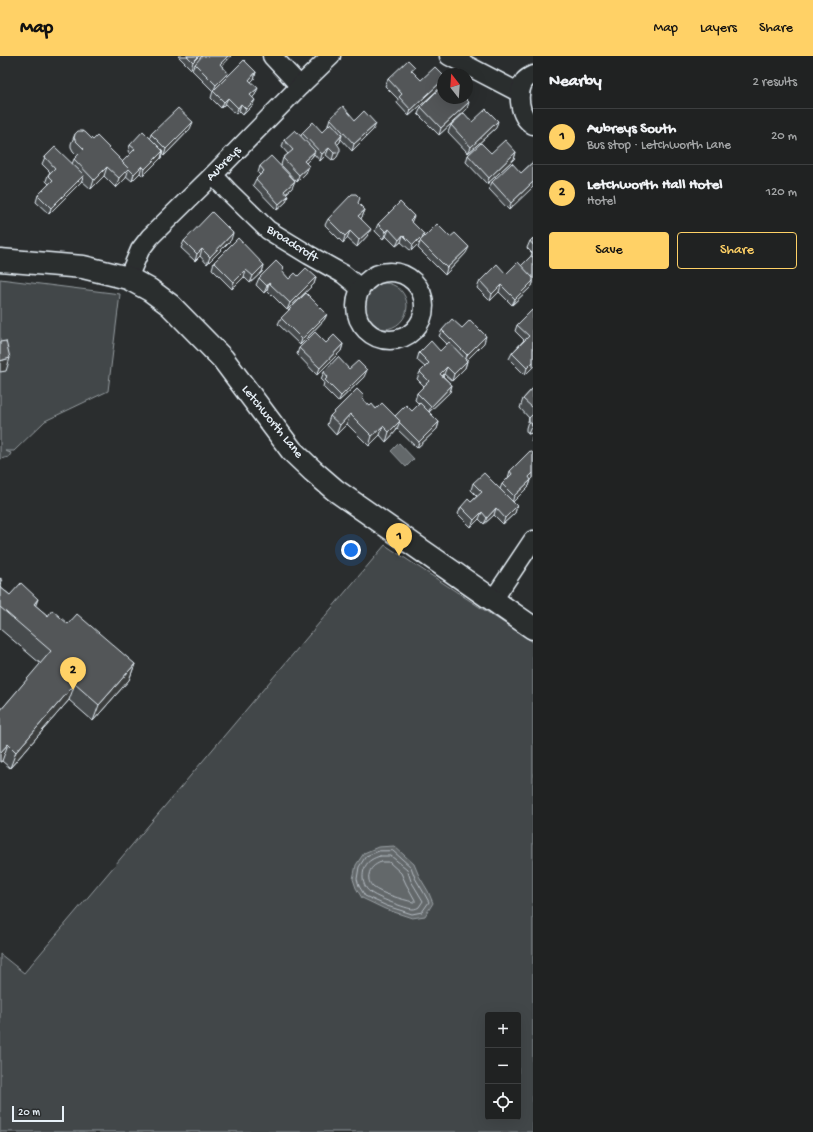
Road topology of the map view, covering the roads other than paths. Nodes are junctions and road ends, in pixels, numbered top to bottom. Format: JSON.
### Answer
{"nodes":[{"id":1,"x":272,"y":56,"type":"edge"},
{"id":2,"x":331,"y":56,"type":"edge"},
{"id":3,"x":449,"y":56,"type":"edge"},
{"id":4,"x":533,"y":75,"type":"edge"},
{"id":5,"x":300,"y":86,"type":"junction"},
{"id":6,"x":520,"y":93,"type":"junction"},
{"id":7,"x":533,"y":125,"type":"edge"},
{"id":8,"x":213,"y":175,"type":"junction"},
{"id":9,"x":0,"y":260,"type":"edge"},
{"id":10,"x":128,"y":278,"type":"junction"},
{"id":11,"x":360,"y":288,"type":"dead end"},
{"id":12,"x":533,"y":540,"type":"edge"},
{"id":13,"x":493,"y":600,"type":"junction"},
{"id":14,"x":533,"y":628,"type":"edge"}],
"edges":[{"from":1,"to":5,"type":"street"},
{"from":2,"to":5,"type":"street","name":"Aubreys"},
{"from":3,"to":6,"type":"street"},
{"from":4,"to":6,"type":"street"},
{"from":5,"to":8,"type":"street","name":"Aubreys"},
{"from":6,"to":7,"type":"street"},
{"from":8,"to":10,"type":"street","name":"Aubreys"},
{"from":8,"to":11,"type":"street","name":"Broadcroft"},
{"from":9,"to":10,"type":"street","name":"Letchworth Lane"},
{"from":10,"to":13,"type":"street","name":"Letchworth Lane"},
{"from":12,"to":13,"type":"street"},
{"from":13,"to":14,"type":"street","name":"Letchworth Lane"}]}
